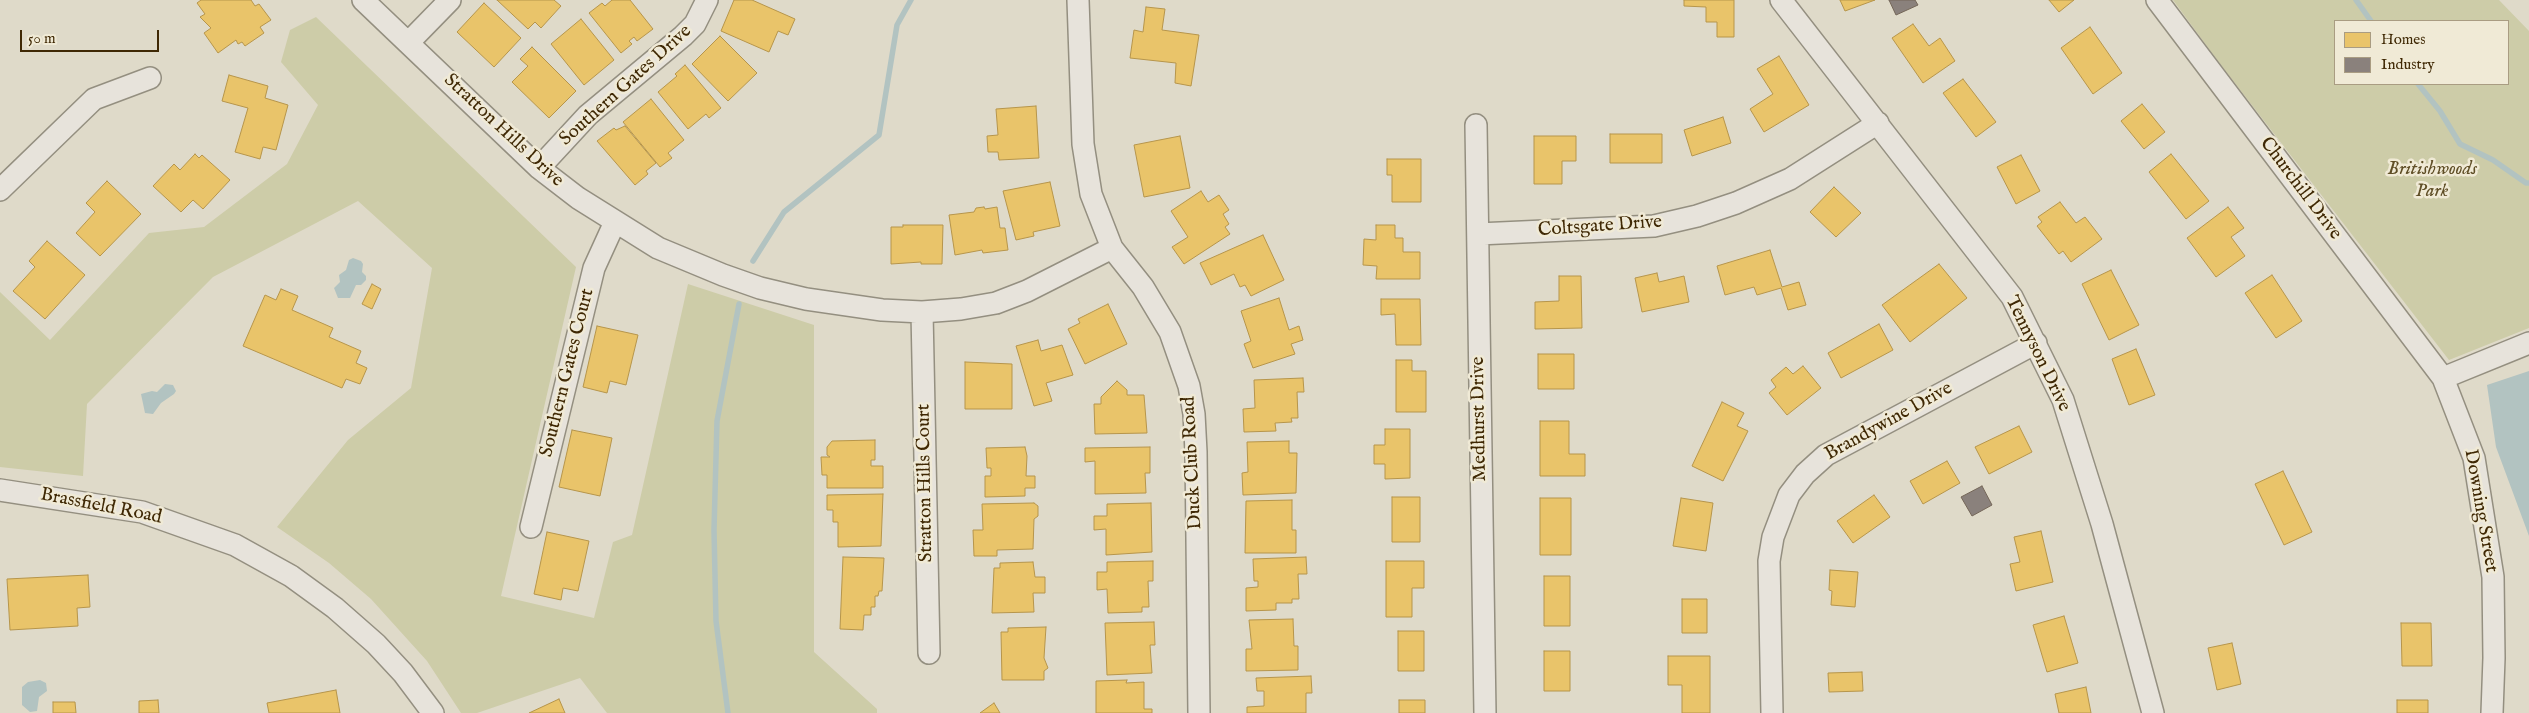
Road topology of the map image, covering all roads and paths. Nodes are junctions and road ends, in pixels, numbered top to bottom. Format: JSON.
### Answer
{"nodes":[{"id":1,"x":363,"y":0,"type":"edge"},
{"id":2,"x":450,"y":0,"type":"edge"},
{"id":3,"x":707,"y":0,"type":"edge"},
{"id":4,"x":1078,"y":0,"type":"edge"},
{"id":5,"x":1781,"y":0,"type":"edge"},
{"id":6,"x":2157,"y":0,"type":"edge"},
{"id":7,"x":409,"y":42,"type":"junction"},
{"id":8,"x":150,"y":78,"type":"dead end"},
{"id":9,"x":1878,"y":123,"type":"junction"},
{"id":10,"x":1476,"y":125,"type":"dead end"},
{"id":11,"x":539,"y":168,"type":"junction"},
{"id":12,"x":0,"y":190,"type":"edge"},
{"id":13,"x":615,"y":222,"type":"junction"},
{"id":14,"x":1478,"y":234,"type":"junction"},
{"id":15,"x":1112,"y":248,"type":"junction"},
{"id":16,"x":922,"y":312,"type":"junction"},
{"id":17,"x":2036,"y":343,"type":"junction"},
{"id":18,"x":2529,"y":343,"type":"edge"},
{"id":19,"x":2442,"y":378,"type":"junction"},
{"id":20,"x":0,"y":490,"type":"edge"},
{"id":21,"x":531,"y":527,"type":"dead end"},
{"id":22,"x":929,"y":653,"type":"dead end"},
{"id":23,"x":433,"y":713,"type":"edge"},
{"id":24,"x":1199,"y":713,"type":"edge"},
{"id":25,"x":1485,"y":713,"type":"edge"},
{"id":26,"x":1772,"y":713,"type":"edge"},
{"id":27,"x":2153,"y":713,"type":"edge"},
{"id":28,"x":2492,"y":713,"type":"edge"}],
"edges":[{"from":1,"to":7,"type":"street","name":"Stratton Hills Drive"},
{"from":2,"to":7,"type":"street"},
{"from":3,"to":11,"type":"street","name":"Southern Gates Drive"},
{"from":4,"to":15,"type":"street","name":"Duck Club Road"},
{"from":5,"to":9,"type":"street","name":"Tennyson Drive"},
{"from":6,"to":19,"type":"street","name":"Churchill Drive"},
{"from":7,"to":11,"type":"street","name":"Stratton Hills Drive"},
{"from":8,"to":12,"type":"street"},
{"from":9,"to":14,"type":"street","name":"Coltsgate Drive"},
{"from":9,"to":17,"type":"street","name":"Tennyson Drive"},
{"from":10,"to":14,"type":"street","name":"Medhurst Drive"},
{"from":11,"to":13,"type":"street","name":"Stratton Hills Drive"},
{"from":13,"to":16,"type":"street","name":"Stratton Hills Drive"},
{"from":13,"to":21,"type":"street","name":"Southern Gates Court"},
{"from":14,"to":25,"type":"street","name":"Medhurst Drive"},
{"from":15,"to":16,"type":"street","name":"Stratton Hills Drive"},
{"from":15,"to":24,"type":"street","name":"Duck Club Road"},
{"from":16,"to":22,"type":"street","name":"Stratton Hills Court"},
{"from":17,"to":26,"type":"street","name":"Brandywine Drive"},
{"from":17,"to":27,"type":"street","name":"Tennyson Drive"},
{"from":18,"to":19,"type":"street"},
{"from":19,"to":28,"type":"street","name":"Downing Street"},
{"from":20,"to":23,"type":"street","name":"Brassfield Road"}]}
